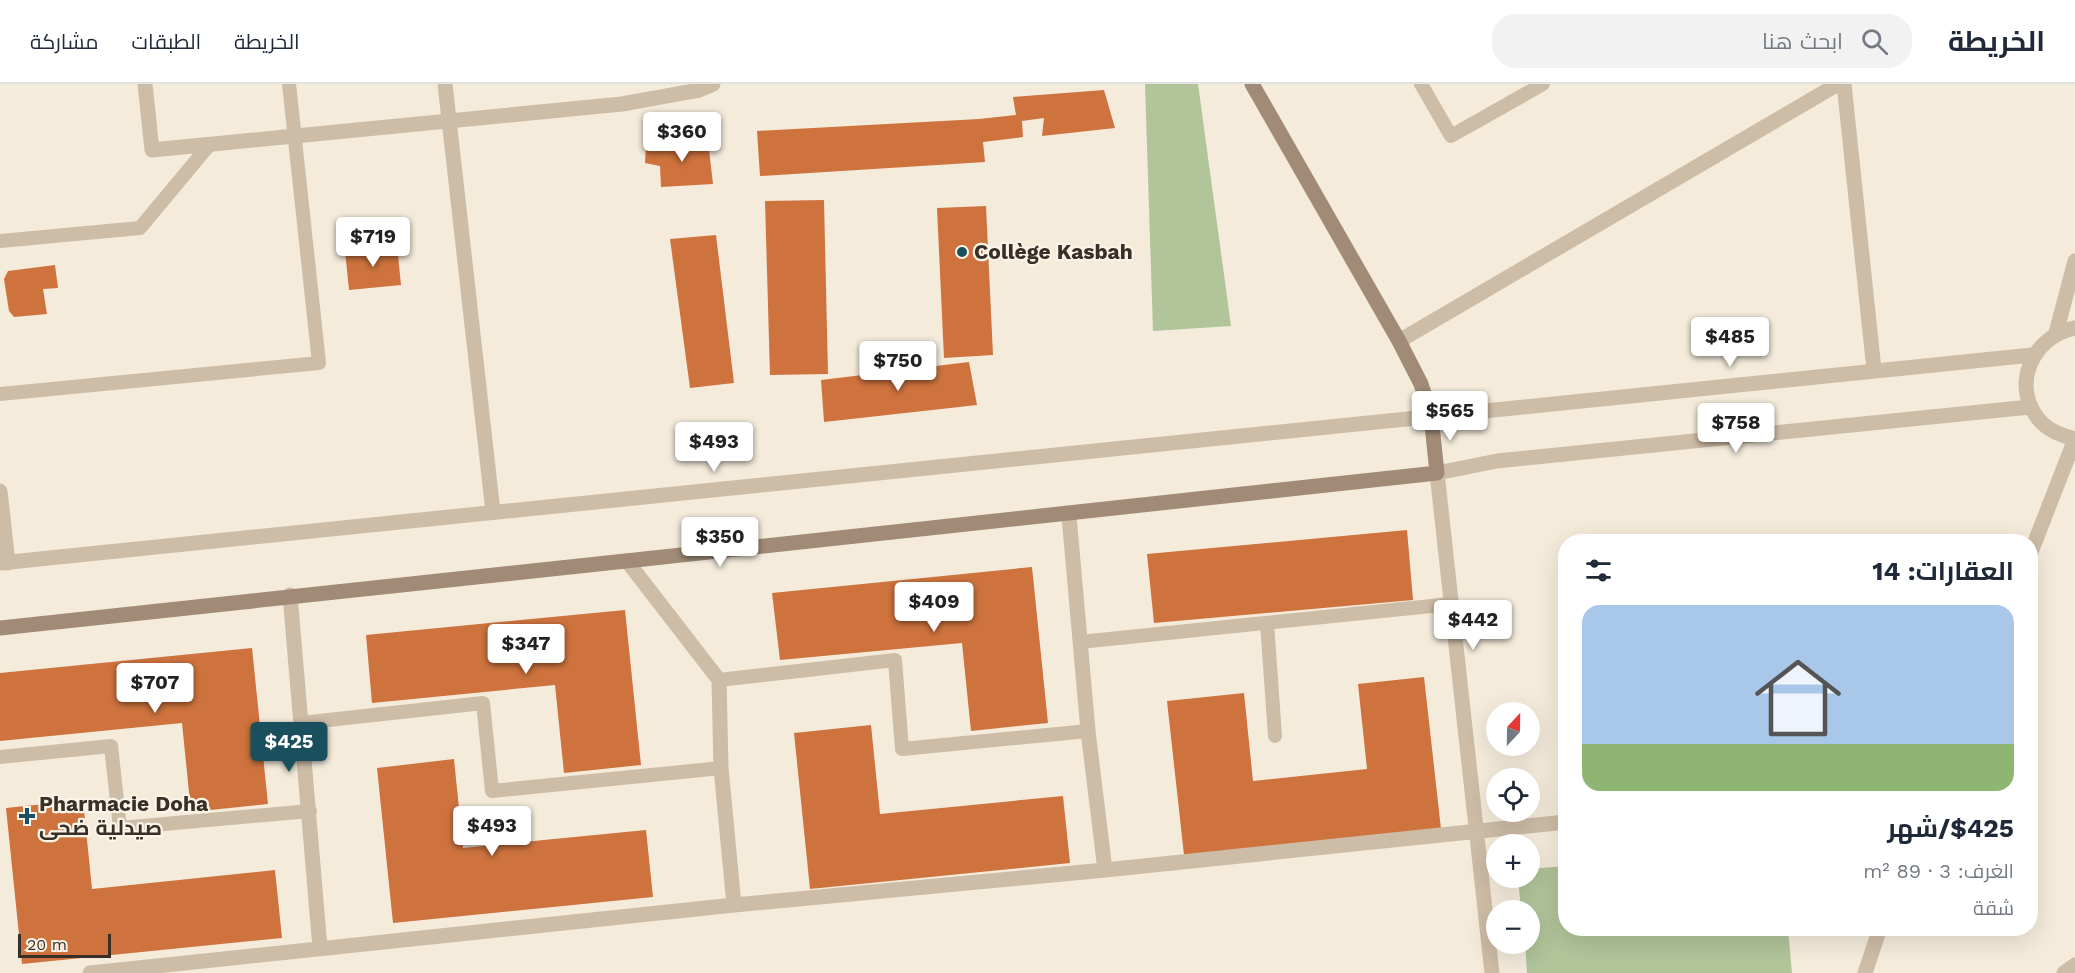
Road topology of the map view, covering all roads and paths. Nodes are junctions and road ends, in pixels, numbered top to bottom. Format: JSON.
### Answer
{"nodes":[{"id":1,"x":145,"y":84,"type":"edge"},
{"id":2,"x":289,"y":84,"type":"edge"},
{"id":3,"x":445,"y":84,"type":"edge"},
{"id":4,"x":1252,"y":84,"type":"edge"},
{"id":5,"x":1421,"y":84,"type":"edge"},
{"id":6,"x":1543,"y":84,"type":"edge"},
{"id":7,"x":1838,"y":84,"type":"edge"},
{"id":8,"x":1844,"y":84,"type":"edge"},
{"id":9,"x":704,"y":86,"type":"edge"},
{"id":10,"x":449,"y":122,"type":"junction"},
{"id":11,"x":294,"y":135,"type":"junction"},
{"id":12,"x":210,"y":144,"type":"junction"},
{"id":13,"x":0,"y":241,"type":"edge"},
{"id":14,"x":2075,"y":261,"type":"edge"},
{"id":15,"x":2075,"y":328,"type":"edge"},
{"id":16,"x":2056,"y":333,"type":"junction"},
{"id":17,"x":1399,"y":341,"type":"junction"},
{"id":18,"x":2032,"y":355,"type":"junction"},
{"id":19,"x":1874,"y":370,"type":"junction"},
{"id":20,"x":0,"y":394,"type":"edge"},
{"id":21,"x":2030,"y":408,"type":"junction"},
{"id":22,"x":1431,"y":415,"type":"junction"},
{"id":23,"x":2075,"y":439,"type":"edge"},
{"id":24,"x":1437,"y":473,"type":"junction"},
{"id":25,"x":0,"y":491,"type":"edge"},
{"id":26,"x":494,"y":512,"type":"junction"},
{"id":27,"x":1069,"y":516,"type":"junction"},
{"id":28,"x":2038,"y":534,"type":"edge"},
{"id":29,"x":627,"y":561,"type":"junction"},
{"id":30,"x":4,"y":563,"type":"edge"},
{"id":31,"x":290,"y":595,"type":"junction"},
{"id":32,"x":1451,"y":604,"type":"junction"},
{"id":33,"x":1267,"y":623,"type":"junction"},
{"id":34,"x":0,"y":628,"type":"edge"},
{"id":35,"x":1080,"y":642,"type":"junction"},
{"id":36,"x":719,"y":680,"type":"junction"},
{"id":37,"x":301,"y":723,"type":"junction"},
{"id":38,"x":1088,"y":731,"type":"junction"},
{"id":39,"x":1275,"y":736,"type":"dead end"},
{"id":40,"x":0,"y":757,"type":"edge"},
{"id":41,"x":721,"y":768,"type":"junction"},
{"id":42,"x":310,"y":811,"type":"junction"},
{"id":43,"x":1558,"y":823,"type":"edge"},
{"id":44,"x":1475,"y":832,"type":"junction"},
{"id":45,"x":1105,"y":870,"type":"junction"},
{"id":46,"x":734,"y":905,"type":"junction"},
{"id":47,"x":1878,"y":936,"type":"edge"},
{"id":48,"x":320,"y":948,"type":"junction"},
{"id":49,"x":2075,"y":965,"type":"edge"},
{"id":50,"x":90,"y":973,"type":"edge"},
{"id":51,"x":1492,"y":973,"type":"edge"},
{"id":52,"x":1866,"y":973,"type":"edge"},
{"id":53,"x":2064,"y":973,"type":"edge"}],
"edges":[{"from":1,"to":12,"type":"street"},
{"from":2,"to":11,"type":"lane"},
{"from":3,"to":10,"type":"street"},
{"from":4,"to":17,"type":"street"},
{"from":5,"to":6,"type":"lane"},
{"from":7,"to":17,"type":"street"},
{"from":8,"to":19,"type":"street"},
{"from":9,"to":10,"type":"street"},
{"from":10,"to":11,"type":"street"},
{"from":10,"to":26,"type":"street"},
{"from":11,"to":12,"type":"street"},
{"from":11,"to":20,"type":"lane"},
{"from":12,"to":13,"type":"lane"},
{"from":14,"to":16,"type":"street"},
{"from":15,"to":16,"type":"street"},
{"from":16,"to":18,"type":"street"},
{"from":17,"to":22,"type":"street"},
{"from":18,"to":19,"type":"street"},
{"from":18,"to":21,"type":"street"},
{"from":19,"to":22,"type":"street"},
{"from":21,"to":23,"type":"street"},
{"from":21,"to":24,"type":"street"},
{"from":22,"to":24,"type":"street"},
{"from":22,"to":26,"type":"street"},
{"from":23,"to":28,"type":"street"},
{"from":24,"to":27,"type":"street"},
{"from":24,"to":32,"type":"street"},
{"from":25,"to":30,"type":"street"},
{"from":26,"to":30,"type":"street"},
{"from":27,"to":29,"type":"street"},
{"from":27,"to":35,"type":"street"},
{"from":29,"to":31,"type":"street"},
{"from":29,"to":36,"type":"street"},
{"from":31,"to":34,"type":"street"},
{"from":31,"to":37,"type":"street"},
{"from":32,"to":33,"type":"lane"},
{"from":32,"to":44,"type":"street"},
{"from":33,"to":35,"type":"lane"},
{"from":33,"to":39,"type":"lane"},
{"from":35,"to":38,"type":"street"},
{"from":36,"to":38,"type":"lane"},
{"from":36,"to":41,"type":"street"},
{"from":37,"to":41,"type":"lane"},
{"from":37,"to":42,"type":"street"},
{"from":38,"to":45,"type":"street"},
{"from":40,"to":42,"type":"lane"},
{"from":41,"to":46,"type":"street"},
{"from":42,"to":48,"type":"street"},
{"from":43,"to":44,"type":"street"},
{"from":44,"to":45,"type":"street"},
{"from":44,"to":51,"type":"street"},
{"from":45,"to":46,"type":"street"},
{"from":46,"to":48,"type":"street"},
{"from":47,"to":52,"type":"street"},
{"from":48,"to":50,"type":"street"},
{"from":49,"to":53,"type":"street"}]}
